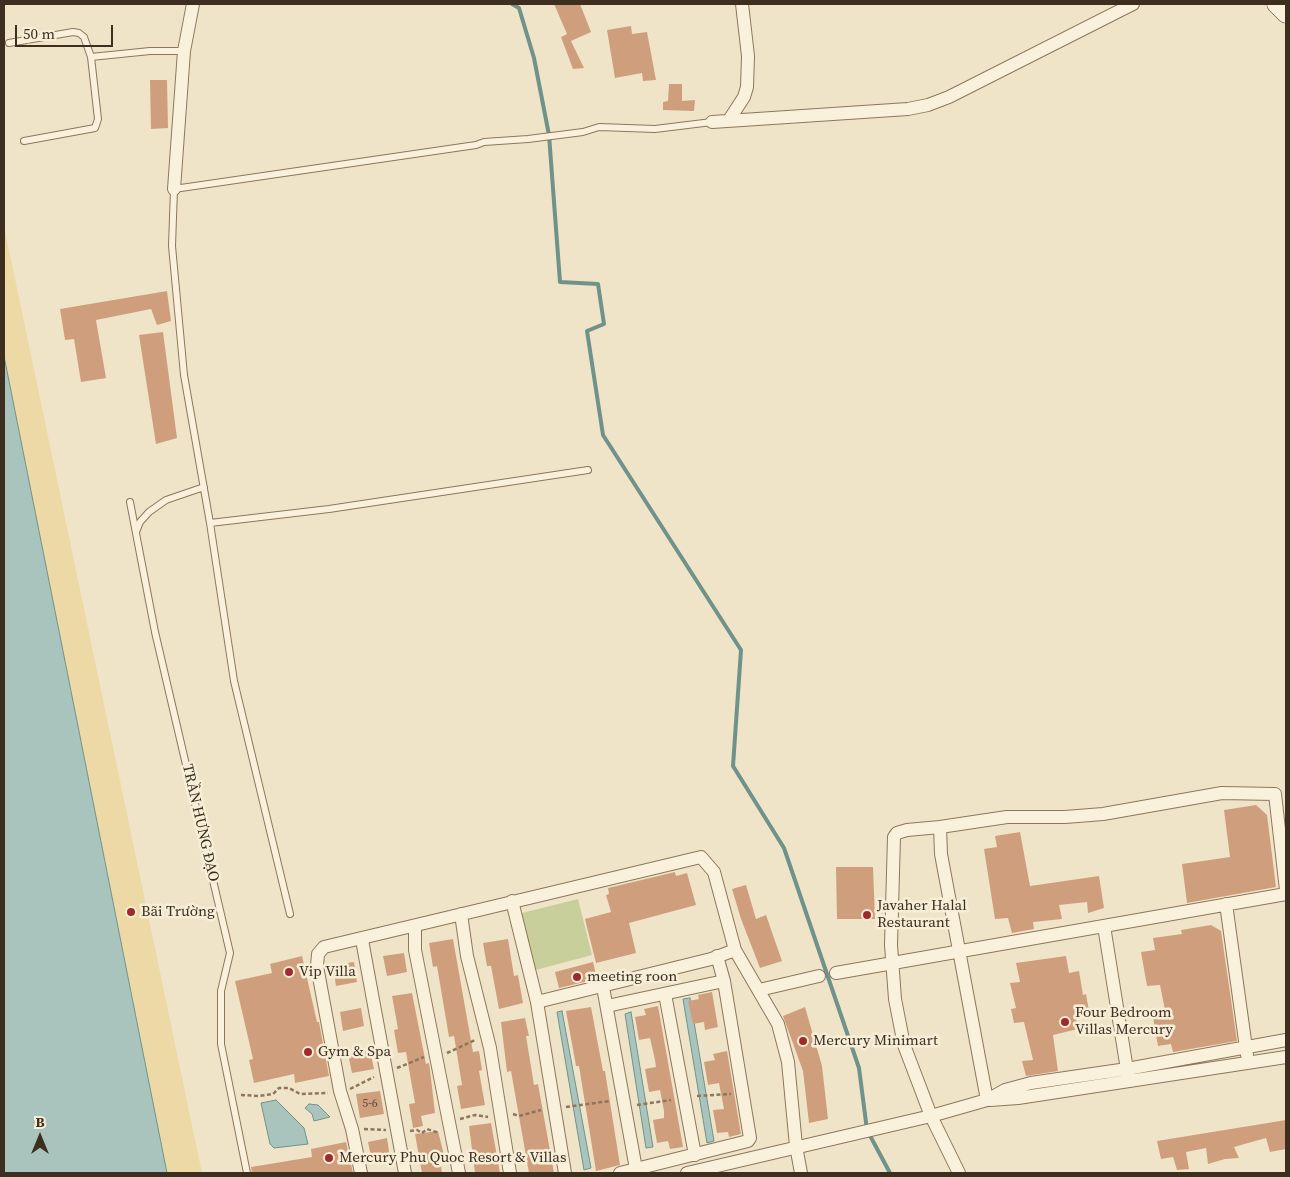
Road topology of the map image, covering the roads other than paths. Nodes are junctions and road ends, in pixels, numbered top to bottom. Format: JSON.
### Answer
{"nodes":[{"id":1,"x":193,"y":4,"type":"edge"},
{"id":2,"x":742,"y":4,"type":"edge"},
{"id":3,"x":1133,"y":4,"type":"edge"},
{"id":4,"x":1276,"y":4,"type":"edge"},
{"id":5,"x":1286,"y":14,"type":"edge"},
{"id":6,"x":10,"y":42,"type":"dead end"},
{"id":7,"x":184,"y":51,"type":"junction"},
{"id":8,"x":90,"y":57,"type":"junction"},
{"id":9,"x":729,"y":120,"type":"junction"},
{"id":10,"x":712,"y":122,"type":"joint"},
{"id":11,"x":24,"y":141,"type":"dead end"},
{"id":12,"x":174,"y":189,"type":"junction"},
{"id":13,"x":588,"y":470,"type":"dead end"},
{"id":14,"x":204,"y":487,"type":"junction"},
{"id":15,"x":130,"y":502,"type":"dead end"},
{"id":16,"x":210,"y":523,"type":"junction"},
{"id":17,"x":136,"y":533,"type":"junction"},
{"id":18,"x":1280,"y":793,"type":"edge"},
{"id":19,"x":940,"y":827,"type":"junction"},
{"id":20,"x":1286,"y":890,"type":"edge"},
{"id":21,"x":1286,"y":894,"type":"edge"},
{"id":22,"x":512,"y":901,"type":"junction"},
{"id":23,"x":1226,"y":904,"type":"junction"},
{"id":24,"x":290,"y":914,"type":"dead end"},
{"id":25,"x":462,"y":914,"type":"junction"},
{"id":26,"x":416,"y":926,"type":"junction"},
{"id":27,"x":1104,"y":926,"type":"junction"},
{"id":28,"x":362,"y":940,"type":"junction"},
{"id":29,"x":735,"y":950,"type":"junction"},
{"id":30,"x":960,"y":950,"type":"junction"},
{"id":31,"x":717,"y":956,"type":"junction"},
{"id":32,"x":892,"y":963,"type":"junction"},
{"id":33,"x":836,"y":973,"type":"dead end"},
{"id":34,"x":819,"y":976,"type":"dead end"},
{"id":35,"x":724,"y":981,"type":"junction"},
{"id":36,"x":602,"y":987,"type":"junction"},
{"id":37,"x":759,"y":990,"type":"junction"},
{"id":38,"x":665,"y":994,"type":"junction"},
{"id":39,"x":537,"y":1002,"type":"junction"},
{"id":40,"x":607,"y":1006,"type":"junction"},
{"id":41,"x":1286,"y":1040,"type":"edge"},
{"id":42,"x":1246,"y":1048,"type":"junction"},
{"id":43,"x":1286,"y":1057,"type":"edge"},
{"id":44,"x":1248,"y":1062,"type":"junction"},
{"id":45,"x":1128,"y":1075,"type":"junction"},
{"id":46,"x":987,"y":1100,"type":"junction"},
{"id":47,"x":931,"y":1116,"type":"junction"},
{"id":48,"x":796,"y":1146,"type":"junction"},
{"id":49,"x":694,"y":1155,"type":"junction"},
{"id":50,"x":636,"y":1169,"type":"junction"},
{"id":51,"x":247,"y":1173,"type":"edge"},
{"id":52,"x":360,"y":1173,"type":"edge"},
{"id":53,"x":405,"y":1173,"type":"edge"},
{"id":54,"x":459,"y":1173,"type":"edge"},
{"id":55,"x":510,"y":1173,"type":"edge"},
{"id":56,"x":565,"y":1173,"type":"edge"},
{"id":57,"x":620,"y":1173,"type":"edge"},
{"id":58,"x":688,"y":1173,"type":"edge"},
{"id":59,"x":801,"y":1173,"type":"edge"},
{"id":60,"x":959,"y":1173,"type":"edge"}],
"edges":[{"from":1,"to":7,"type":"street"},
{"from":2,"to":9,"type":"street"},
{"from":3,"to":9,"type":"street"},
{"from":4,"to":5,"type":"main road"},
{"from":6,"to":8,"type":"lane"},
{"from":7,"to":8,"type":"lane"},
{"from":7,"to":12,"type":"street"},
{"from":8,"to":11,"type":"lane"},
{"from":9,"to":10,"type":"street"},
{"from":10,"to":12,"type":"lane"},
{"from":12,"to":14,"type":"lane"},
{"from":13,"to":16,"type":"lane"},
{"from":14,"to":16,"type":"lane"},
{"from":14,"to":17,"type":"lane"},
{"from":15,"to":17,"type":"lane","name":"TRẦN HƯNG ĐẠO"},
{"from":16,"to":24,"type":"lane"},
{"from":17,"to":51,"type":"lane","name":"TRẦN HƯNG ĐẠO"},
{"from":18,"to":19,"type":"street"},
{"from":18,"to":20,"type":"street"},
{"from":19,"to":30,"type":"street"},
{"from":19,"to":32,"type":"street"},
{"from":21,"to":23,"type":"street"},
{"from":22,"to":25,"type":"street"},
{"from":22,"to":29,"type":"street"},
{"from":22,"to":39,"type":"street"},
{"from":23,"to":27,"type":"street"},
{"from":23,"to":42,"type":"street"},
{"from":25,"to":26,"type":"street"},
{"from":25,"to":55,"type":"street"},
{"from":26,"to":28,"type":"street"},
{"from":26,"to":54,"type":"street"},
{"from":27,"to":30,"type":"street"},
{"from":27,"to":45,"type":"street"},
{"from":28,"to":52,"type":"street"},
{"from":28,"to":53,"type":"street"},
{"from":29,"to":31,"type":"street"},
{"from":29,"to":37,"type":"street"},
{"from":30,"to":32,"type":"street"},
{"from":30,"to":46,"type":"street"},
{"from":31,"to":35,"type":"street"},
{"from":31,"to":36,"type":"street"},
{"from":32,"to":33,"type":"street"},
{"from":32,"to":47,"type":"street"},
{"from":34,"to":37,"type":"street"},
{"from":35,"to":38,"type":"street"},
{"from":35,"to":49,"type":"street"},
{"from":36,"to":39,"type":"street"},
{"from":36,"to":40,"type":"street"},
{"from":37,"to":48,"type":"street"},
{"from":38,"to":40,"type":"street"},
{"from":38,"to":49,"type":"street"},
{"from":39,"to":56,"type":"street"},
{"from":40,"to":50,"type":"street"},
{"from":41,"to":42,"type":"street"},
{"from":42,"to":44,"type":"street"},
{"from":42,"to":45,"type":"street"},
{"from":43,"to":44,"type":"street"},
{"from":44,"to":45,"type":"street"},
{"from":45,"to":46,"type":"street"},
{"from":46,"to":47,"type":"street"},
{"from":47,"to":48,"type":"street"},
{"from":47,"to":60,"type":"street"},
{"from":48,"to":58,"type":"street"},
{"from":48,"to":59,"type":"street"},
{"from":49,"to":50,"type":"street"},
{"from":50,"to":57,"type":"street"}]}
